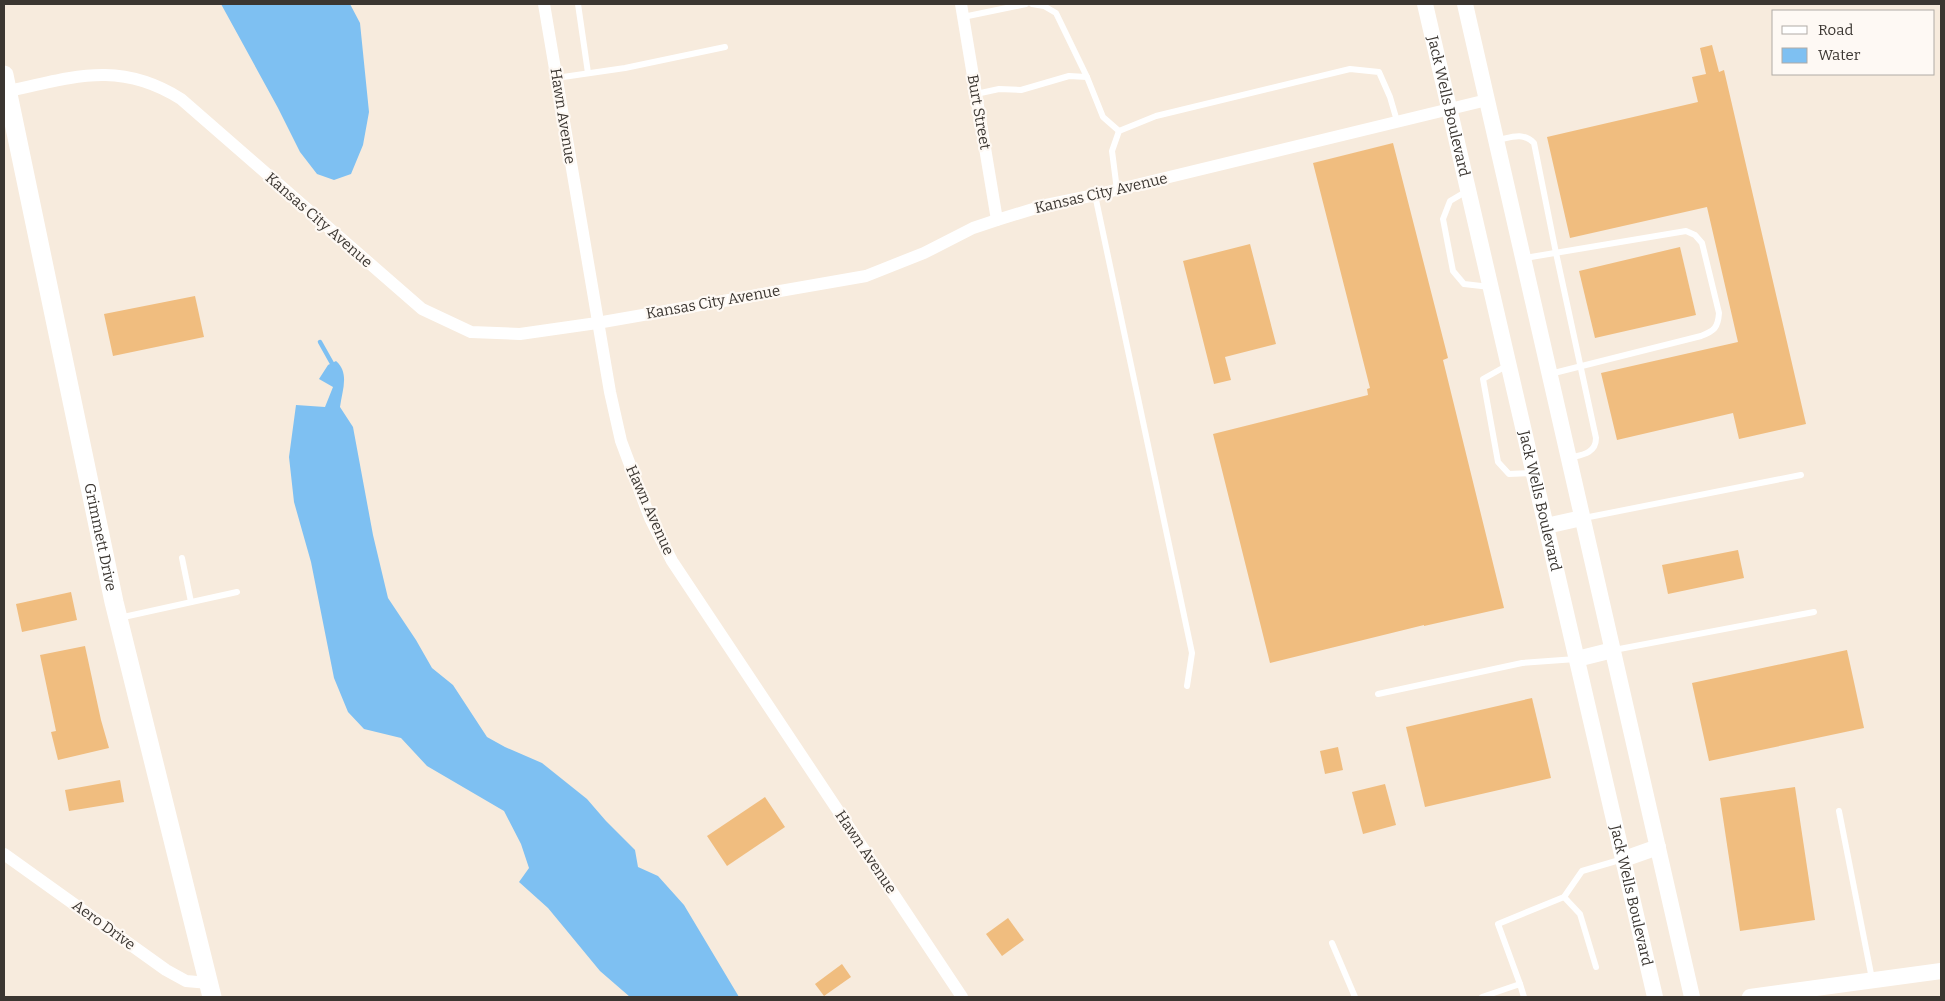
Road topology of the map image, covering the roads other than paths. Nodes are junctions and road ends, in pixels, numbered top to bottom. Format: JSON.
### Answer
{"nodes":[{"id":1,"x":544,"y":4,"type":"edge"},
{"id":2,"x":578,"y":4,"type":"edge"},
{"id":3,"x":961,"y":4,"type":"edge"},
{"id":4,"x":1026,"y":4,"type":"edge"},
{"id":5,"x":1032,"y":4,"type":"edge"},
{"id":6,"x":1425,"y":4,"type":"edge"},
{"id":7,"x":1465,"y":4,"type":"edge"},
{"id":8,"x":963,"y":17,"type":"junction"},
{"id":9,"x":725,"y":47,"type":"dead end"},
{"id":10,"x":588,"y":73,"type":"junction"},
{"id":11,"x":1088,"y":77,"type":"junction"},
{"id":12,"x":556,"y":78,"type":"junction"},
{"id":13,"x":5,"y":86,"type":"edge"},
{"id":14,"x":976,"y":94,"type":"junction"},
{"id":15,"x":1487,"y":100,"type":"junction"},
{"id":16,"x":1450,"y":108,"type":"junction"},
{"id":17,"x":1397,"y":121,"type":"junction"},
{"id":18,"x":1119,"y":131,"type":"junction"},
{"id":19,"x":1496,"y":141,"type":"junction"},
{"id":20,"x":1117,"y":190,"type":"junction"},
{"id":21,"x":1468,"y":191,"type":"junction"},
{"id":22,"x":1095,"y":195,"type":"junction"},
{"id":23,"x":997,"y":220,"type":"junction"},
{"id":24,"x":1556,"y":253,"type":"junction"},
{"id":25,"x":1524,"y":259,"type":"junction"},
{"id":26,"x":1491,"y":287,"type":"junction"},
{"id":27,"x":597,"y":323,"type":"junction"},
{"id":28,"x":1509,"y":364,"type":"junction"},
{"id":29,"x":1581,"y":366,"type":"junction"},
{"id":30,"x":1550,"y":374,"type":"junction"},
{"id":31,"x":1569,"y":458,"type":"junction"},
{"id":32,"x":1534,"y":474,"type":"junction"},
{"id":33,"x":1802,"y":475,"type":"dead end"},
{"id":34,"x":1582,"y":518,"type":"junction"},
{"id":35,"x":1546,"y":526,"type":"junction"},
{"id":36,"x":182,"y":558,"type":"dead end"},
{"id":37,"x":237,"y":592,"type":"dead end"},
{"id":38,"x":191,"y":602,"type":"junction"},
{"id":39,"x":1814,"y":612,"type":"dead end"},
{"id":40,"x":118,"y":618,"type":"junction"},
{"id":41,"x":1613,"y":650,"type":"junction"},
{"id":42,"x":1577,"y":659,"type":"junction"},
{"id":43,"x":1186,"y":686,"type":"dead end"},
{"id":44,"x":1378,"y":694,"type":"dead end"},
{"id":45,"x":1839,"y":811,"type":"dead end"},
{"id":46,"x":1658,"y":847,"type":"junction"},
{"id":47,"x":4,"y":854,"type":"edge"},
{"id":48,"x":1624,"y":859,"type":"junction"},
{"id":49,"x":1564,"y":897,"type":"junction"},
{"id":50,"x":1332,"y":943,"type":"dead end"},
{"id":51,"x":1596,"y":967,"type":"dead end"},
{"id":52,"x":1941,"y":971,"type":"edge"},
{"id":53,"x":1872,"y":980,"type":"junction"},
{"id":54,"x":1520,"y":984,"type":"junction"},
{"id":55,"x":211,"y":990,"type":"edge"},
{"id":56,"x":962,"y":997,"type":"edge"},
{"id":57,"x":1355,"y":997,"type":"edge"},
{"id":58,"x":1482,"y":997,"type":"edge"},
{"id":59,"x":1524,"y":997,"type":"edge"},
{"id":60,"x":1655,"y":997,"type":"edge"},
{"id":61,"x":1692,"y":997,"type":"edge"},
{"id":62,"x":1750,"y":997,"type":"edge"}],
"edges":[{"from":1,"to":12,"type":"street","name":"Hawn Avenue"},
{"from":2,"to":10,"type":"lane"},
{"from":3,"to":8,"type":"street","name":"Burt Street"},
{"from":4,"to":8,"type":"lane"},
{"from":5,"to":11,"type":"lane"},
{"from":6,"to":16,"type":"street","name":"Jack Wells Boulevard"},
{"from":7,"to":15,"type":"street"},
{"from":8,"to":14,"type":"street","name":"Burt Street"},
{"from":9,"to":10,"type":"lane"},
{"from":10,"to":12,"type":"lane"},
{"from":11,"to":14,"type":"lane"},
{"from":11,"to":18,"type":"lane"},
{"from":12,"to":27,"type":"street","name":"Hawn Avenue"},
{"from":13,"to":27,"type":"street","name":"Kansas City Avenue"},
{"from":13,"to":40,"type":"main road","name":"Grimmett Drive"},
{"from":14,"to":23,"type":"street","name":"Burt Street"},
{"from":15,"to":16,"type":"street","name":"Kansas City Avenue"},
{"from":15,"to":19,"type":"street"},
{"from":16,"to":17,"type":"street","name":"Kansas City Avenue"},
{"from":16,"to":21,"type":"street","name":"Jack Wells Boulevard"},
{"from":17,"to":18,"type":"lane"},
{"from":17,"to":20,"type":"street","name":"Kansas City Avenue"},
{"from":18,"to":20,"type":"lane"},
{"from":19,"to":24,"type":"lane"},
{"from":19,"to":25,"type":"street"},
{"from":20,"to":22,"type":"street","name":"Kansas City Avenue"},
{"from":21,"to":26,"type":"street","name":"Jack Wells Boulevard"},
{"from":21,"to":26,"type":"lane"},
{"from":22,"to":23,"type":"street","name":"Kansas City Avenue"},
{"from":22,"to":43,"type":"lane"},
{"from":23,"to":27,"type":"street","name":"Kansas City Avenue"},
{"from":24,"to":25,"type":"lane"},
{"from":24,"to":29,"type":"lane"},
{"from":24,"to":29,"type":"lane"},
{"from":25,"to":30,"type":"street"},
{"from":26,"to":28,"type":"street","name":"Jack Wells Boulevard"},
{"from":27,"to":56,"type":"street","name":"Hawn Avenue"},
{"from":28,"to":32,"type":"street","name":"Jack Wells Boulevard"},
{"from":28,"to":32,"type":"lane"},
{"from":29,"to":30,"type":"lane"},
{"from":29,"to":31,"type":"lane"},
{"from":30,"to":31,"type":"street"},
{"from":31,"to":34,"type":"street"},
{"from":32,"to":35,"type":"street","name":"Jack Wells Boulevard"},
{"from":33,"to":34,"type":"lane"},
{"from":34,"to":35,"type":"street"},
{"from":34,"to":41,"type":"street"},
{"from":35,"to":42,"type":"street","name":"Jack Wells Boulevard"},
{"from":36,"to":38,"type":"lane"},
{"from":37,"to":38,"type":"lane"},
{"from":38,"to":40,"type":"lane"},
{"from":39,"to":41,"type":"lane"},
{"from":40,"to":55,"type":"main road","name":"Grimmett Drive"},
{"from":41,"to":42,"type":"street"},
{"from":41,"to":46,"type":"street"},
{"from":42,"to":44,"type":"lane"},
{"from":42,"to":48,"type":"street","name":"Jack Wells Boulevard"},
{"from":45,"to":53,"type":"lane"},
{"from":46,"to":48,"type":"street"},
{"from":46,"to":61,"type":"street"},
{"from":47,"to":55,"type":"street","name":"Aero Drive"},
{"from":48,"to":49,"type":"lane"},
{"from":48,"to":60,"type":"street","name":"Jack Wells Boulevard"},
{"from":49,"to":51,"type":"lane"},
{"from":49,"to":54,"type":"lane"},
{"from":50,"to":57,"type":"lane"},
{"from":52,"to":53,"type":"street"},
{"from":53,"to":62,"type":"street"},
{"from":54,"to":58,"type":"lane"},
{"from":54,"to":59,"type":"lane"}]}
